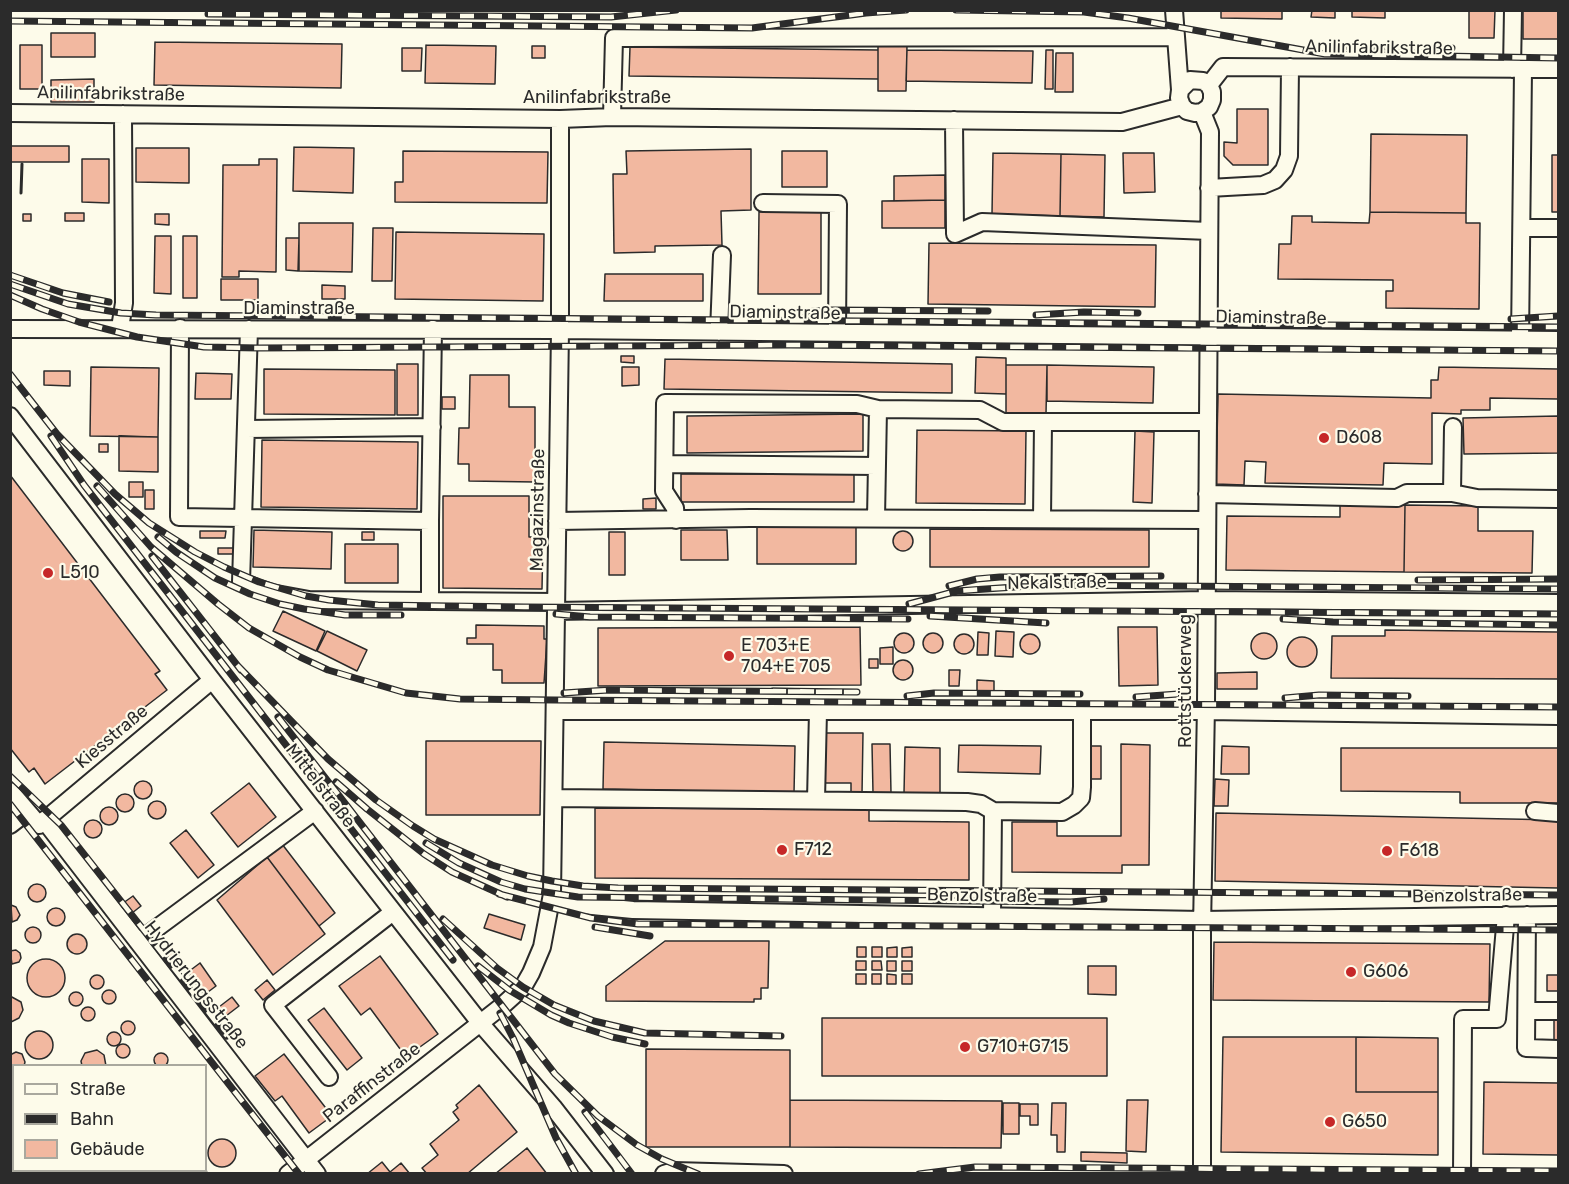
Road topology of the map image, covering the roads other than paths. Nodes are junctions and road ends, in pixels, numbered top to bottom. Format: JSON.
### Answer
{"nodes":[{"id":1,"x":1174,"y":10,"type":"edge"},
{"id":2,"x":1513,"y":10,"type":"edge"},
{"id":3,"x":1175,"y":37,"type":"junction"},
{"id":4,"x":1290,"y":67,"type":"junction"},
{"id":5,"x":1518,"y":69,"type":"junction"},
{"id":6,"x":1558,"y":69,"type":"edge"},
{"id":7,"x":1209,"y":85,"type":"junction"},
{"id":8,"x":1181,"y":98,"type":"junction"},
{"id":9,"x":10,"y":112,"type":"edge"},
{"id":10,"x":1202,"y":112,"type":"junction"},
{"id":11,"x":123,"y":114,"type":"junction"},
{"id":12,"x":612,"y":117,"type":"junction"},
{"id":13,"x":560,"y":119,"type":"junction"},
{"id":14,"x":954,"y":120,"type":"junction"},
{"id":15,"x":1209,"y":188,"type":"junction"},
{"id":16,"x":763,"y":203,"type":"dead end"},
{"id":17,"x":1522,"y":228,"type":"junction"},
{"id":18,"x":1558,"y":228,"type":"edge"},
{"id":19,"x":1209,"y":231,"type":"junction"},
{"id":20,"x":722,"y":255,"type":"dead end"},
{"id":21,"x":120,"y":328,"type":"junction"},
{"id":22,"x":180,"y":328,"type":"junction"},
{"id":23,"x":249,"y":328,"type":"junction"},
{"id":24,"x":10,"y":329,"type":"edge"},
{"id":25,"x":432,"y":329,"type":"junction"},
{"id":26,"x":560,"y":330,"type":"junction"},
{"id":27,"x":719,"y":332,"type":"junction"},
{"id":28,"x":837,"y":333,"type":"junction"},
{"id":29,"x":1209,"y":337,"type":"junction"},
{"id":30,"x":1520,"y":339,"type":"junction"},
{"id":31,"x":1558,"y":340,"type":"edge"},
{"id":32,"x":878,"y":409,"type":"junction"},
{"id":33,"x":10,"y":416,"type":"edge"},
{"id":34,"x":1043,"y":422,"type":"junction"},
{"id":35,"x":1208,"y":422,"type":"junction"},
{"id":36,"x":1454,"y":426,"type":"dead end"},
{"id":37,"x":432,"y":427,"type":"junction"},
{"id":38,"x":246,"y":429,"type":"junction"},
{"id":39,"x":664,"y":464,"type":"junction"},
{"id":40,"x":877,"y":466,"type":"junction"},
{"id":41,"x":1207,"y":494,"type":"junction"},
{"id":42,"x":1452,"y":494,"type":"junction"},
{"id":43,"x":1558,"y":499,"type":"edge"},
{"id":44,"x":876,"y":518,"type":"junction"},
{"id":45,"x":243,"y":519,"type":"junction"},
{"id":46,"x":1042,"y":519,"type":"junction"},
{"id":47,"x":676,"y":520,"type":"junction"},
{"id":48,"x":1206,"y":520,"type":"junction"},
{"id":49,"x":430,"y":521,"type":"junction"},
{"id":50,"x":557,"y":521,"type":"junction"},
{"id":51,"x":1206,"y":600,"type":"junction"},
{"id":52,"x":430,"y":601,"type":"junction"},
{"id":53,"x":1558,"y":603,"type":"edge"},
{"id":54,"x":556,"y":607,"type":"junction"},
{"id":55,"x":212,"y":680,"type":"junction"},
{"id":56,"x":555,"y":711,"type":"junction"},
{"id":57,"x":818,"y":711,"type":"junction"},
{"id":58,"x":1082,"y":711,"type":"junction"},
{"id":59,"x":1206,"y":711,"type":"junction"},
{"id":60,"x":1558,"y":716,"type":"edge"},
{"id":61,"x":10,"y":791,"type":"edge"},
{"id":62,"x":554,"y":798,"type":"junction"},
{"id":63,"x":816,"y":800,"type":"junction"},
{"id":64,"x":315,"y":811,"type":"junction"},
{"id":65,"x":993,"y":811,"type":"junction"},
{"id":66,"x":1535,"y":811,"type":"dead end"},
{"id":67,"x":27,"y":812,"type":"junction"},
{"id":68,"x":1558,"y":813,"type":"edge"},
{"id":69,"x":41,"y":823,"type":"junction"},
{"id":70,"x":10,"y":825,"type":"edge"},
{"id":71,"x":552,"y":902,"type":"junction"},
{"id":72,"x":393,"y":912,"type":"junction"},
{"id":73,"x":1506,"y":915,"type":"junction"},
{"id":74,"x":1527,"y":915,"type":"junction"},
{"id":75,"x":1558,"y":915,"type":"edge"},
{"id":76,"x":992,"y":916,"type":"junction"},
{"id":77,"x":1202,"y":920,"type":"junction"},
{"id":78,"x":138,"y":942,"type":"junction"},
{"id":79,"x":1527,"y":1011,"type":"junction"},
{"id":80,"x":1558,"y":1011,"type":"edge"},
{"id":81,"x":481,"y":1024,"type":"junction"},
{"id":82,"x":1558,"y":1049,"type":"edge"},
{"id":83,"x":329,"y":1077,"type":"dead end"},
{"id":84,"x":306,"y":1160,"type":"junction"},
{"id":85,"x":288,"y":1173,"type":"edge"},
{"id":86,"x":317,"y":1173,"type":"edge"},
{"id":87,"x":605,"y":1173,"type":"edge"},
{"id":88,"x":664,"y":1173,"type":"edge"},
{"id":89,"x":784,"y":1173,"type":"edge"},
{"id":90,"x":1202,"y":1173,"type":"edge"},
{"id":91,"x":1462,"y":1173,"type":"edge"}],
"edges":[{"from":1,"to":3,"type":"street"},
{"from":2,"to":5,"type":"street"},
{"from":3,"to":8,"type":"street"},
{"from":3,"to":12,"type":"street"},
{"from":4,"to":5,"type":"street","name":"Anilinfabrikstraße"},
{"from":4,"to":7,"type":"street","name":"Anilinfabrikstraße"},
{"from":4,"to":15,"type":"street"},
{"from":5,"to":6,"type":"street","name":"Anilinfabrikstraße"},
{"from":5,"to":17,"type":"street"},
{"from":7,"to":8,"type":"street"},
{"from":7,"to":10,"type":"street"},
{"from":8,"to":10,"type":"street"},
{"from":8,"to":14,"type":"street","name":"Anilinfabrikstraße"},
{"from":9,"to":11,"type":"street","name":"Anilinfabrikstraße"},
{"from":10,"to":15,"type":"street","name":"Rottstückerweg"},
{"from":11,"to":13,"type":"street","name":"Anilinfabrikstraße"},
{"from":11,"to":21,"type":"street"},
{"from":12,"to":13,"type":"street","name":"Anilinfabrikstraße"},
{"from":12,"to":14,"type":"street","name":"Anilinfabrikstraße"},
{"from":13,"to":26,"type":"street","name":"Magazinstraße"},
{"from":14,"to":19,"type":"street"},
{"from":15,"to":19,"type":"street","name":"Rottstückerweg"},
{"from":16,"to":28,"type":"street"},
{"from":17,"to":18,"type":"street"},
{"from":17,"to":30,"type":"street"},
{"from":19,"to":29,"type":"street","name":"Rottstückerweg"},
{"from":20,"to":27,"type":"street"},
{"from":21,"to":22,"type":"street","name":"Diaminstraße"},
{"from":21,"to":24,"type":"street","name":"Diaminstraße"},
{"from":22,"to":23,"type":"street","name":"Diaminstraße"},
{"from":22,"to":45,"type":"street"},
{"from":23,"to":25,"type":"street","name":"Diaminstraße"},
{"from":23,"to":38,"type":"street"},
{"from":25,"to":26,"type":"street","name":"Diaminstraße"},
{"from":25,"to":37,"type":"street"},
{"from":26,"to":27,"type":"street","name":"Diaminstraße"},
{"from":26,"to":50,"type":"street","name":"Magazinstraße"},
{"from":27,"to":28,"type":"street","name":"Diaminstraße"},
{"from":28,"to":29,"type":"street","name":"Diaminstraße"},
{"from":29,"to":30,"type":"street","name":"Diaminstraße"},
{"from":29,"to":35,"type":"street","name":"Rottstückerweg"},
{"from":30,"to":31,"type":"street","name":"Diaminstraße"},
{"from":32,"to":34,"type":"street"},
{"from":32,"to":39,"type":"street"},
{"from":32,"to":40,"type":"street"},
{"from":33,"to":55,"type":"street","name":"Mittelstraße"},
{"from":34,"to":35,"type":"street"},
{"from":34,"to":46,"type":"street"},
{"from":35,"to":41,"type":"street","name":"Rottstückerweg"},
{"from":36,"to":42,"type":"street"},
{"from":37,"to":38,"type":"street"},
{"from":37,"to":49,"type":"street"},
{"from":38,"to":45,"type":"street"},
{"from":39,"to":40,"type":"street"},
{"from":39,"to":47,"type":"street"},
{"from":40,"to":44,"type":"street"},
{"from":41,"to":42,"type":"street"},
{"from":41,"to":48,"type":"street","name":"Rottstückerweg"},
{"from":42,"to":43,"type":"street"},
{"from":44,"to":46,"type":"street"},
{"from":44,"to":47,"type":"street"},
{"from":45,"to":49,"type":"street"},
{"from":45,"to":52,"type":"street","name":"Nekalstraße"},
{"from":46,"to":48,"type":"street"},
{"from":47,"to":50,"type":"street"},
{"from":48,"to":51,"type":"street","name":"Rottstückerweg"},
{"from":49,"to":52,"type":"street"},
{"from":50,"to":54,"type":"street","name":"Magazinstraße"},
{"from":51,"to":53,"type":"street","name":"Nekalstraße"},
{"from":51,"to":54,"type":"street","name":"Nekalstraße"},
{"from":51,"to":59,"type":"street","name":"Rottstückerweg"},
{"from":52,"to":54,"type":"street","name":"Nekalstraße"},
{"from":54,"to":56,"type":"street","name":"Magazinstraße"},
{"from":55,"to":64,"type":"street","name":"Mittelstraße"},
{"from":55,"to":69,"type":"street","name":"Kiesstraße"},
{"from":56,"to":57,"type":"street"},
{"from":56,"to":62,"type":"street","name":"Magazinstraße"},
{"from":57,"to":58,"type":"street"},
{"from":57,"to":63,"type":"street"},
{"from":58,"to":59,"type":"street"},
{"from":58,"to":65,"type":"street"},
{"from":59,"to":60,"type":"street"},
{"from":59,"to":77,"type":"street","name":"Rottstückerweg"},
{"from":61,"to":67,"type":"street","name":"Hydrierungsstraße"},
{"from":62,"to":63,"type":"street"},
{"from":62,"to":71,"type":"street","name":"Magazinstraße"},
{"from":63,"to":65,"type":"street"},
{"from":64,"to":72,"type":"street","name":"Mittelstraße"},
{"from":64,"to":78,"type":"street"},
{"from":65,"to":76,"type":"street"},
{"from":66,"to":68,"type":"street"},
{"from":67,"to":69,"type":"street","name":"Hydrierungsstraße"},
{"from":67,"to":70,"type":"street"},
{"from":69,"to":78,"type":"street","name":"Hydrierungsstraße"},
{"from":71,"to":76,"type":"street","name":"Benzolstraße"},
{"from":71,"to":81,"type":"street"},
{"from":72,"to":81,"type":"street","name":"Mittelstraße"},
{"from":72,"to":83,"type":"street"},
{"from":73,"to":74,"type":"street","name":"Benzolstraße"},
{"from":73,"to":77,"type":"street","name":"Benzolstraße"},
{"from":73,"to":91,"type":"street"},
{"from":74,"to":75,"type":"street","name":"Benzolstraße"},
{"from":74,"to":79,"type":"street"},
{"from":76,"to":77,"type":"street","name":"Benzolstraße"},
{"from":77,"to":90,"type":"street","name":"Rottstückerweg"},
{"from":78,"to":84,"type":"street","name":"Hydrierungsstraße"},
{"from":79,"to":80,"type":"street"},
{"from":79,"to":82,"type":"street"},
{"from":81,"to":84,"type":"street","name":"Paraffinstraße"},
{"from":81,"to":87,"type":"street","name":"Mittelstraße"},
{"from":84,"to":85,"type":"street","name":"Paraffinstraße"},
{"from":84,"to":86,"type":"street","name":"Hydrierungsstraße"},
{"from":88,"to":89,"type":"street"}]}
